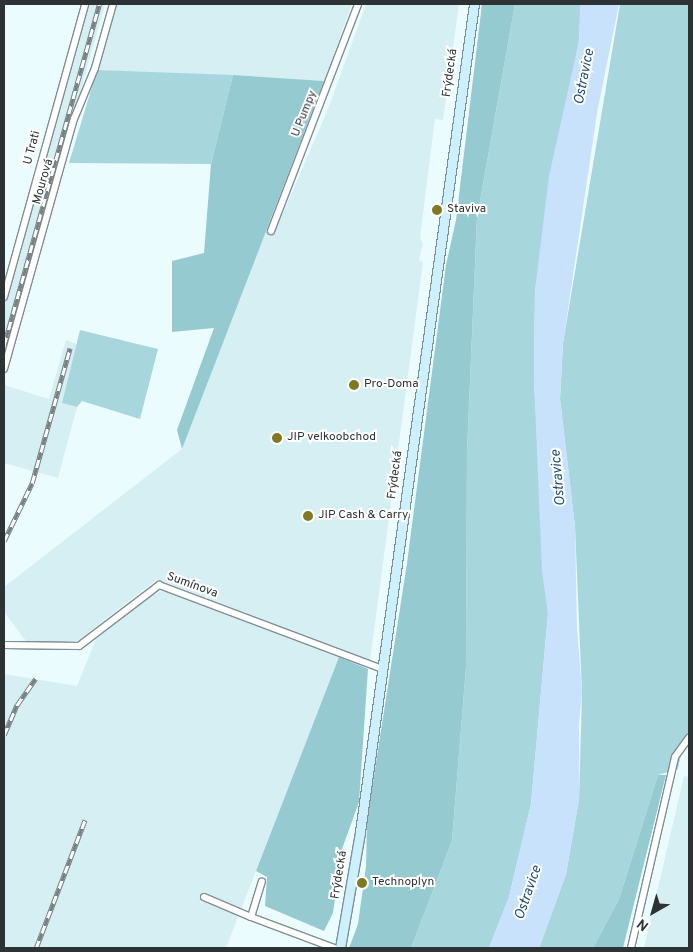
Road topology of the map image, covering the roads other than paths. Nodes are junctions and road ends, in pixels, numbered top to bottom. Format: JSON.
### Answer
{"nodes":[{"id":1,"x":85,"y":4,"type":"edge"},
{"id":2,"x":113,"y":4,"type":"edge"},
{"id":3,"x":358,"y":4,"type":"edge"},
{"id":4,"x":474,"y":4,"type":"edge"},
{"id":5,"x":271,"y":231,"type":"dead end"},
{"id":6,"x":4,"y":297,"type":"edge"},
{"id":7,"x":4,"y":369,"type":"edge"},
{"id":8,"x":4,"y":645,"type":"edge"},
{"id":9,"x":382,"y":669,"type":"junction"},
{"id":10,"x":689,"y":738,"type":"edge"},
{"id":11,"x":262,"y":882,"type":"dead end"},
{"id":12,"x":204,"y":897,"type":"dead end"},
{"id":13,"x":251,"y":918,"type":"junction"},
{"id":14,"x":334,"y":948,"type":"edge"},
{"id":15,"x":340,"y":948,"type":"edge"},
{"id":16,"x":631,"y":948,"type":"edge"}],
"edges":[{"from":1,"to":6,"type":"street","name":"U Trati"},
{"from":2,"to":7,"type":"street","name":"Mourová"},
{"from":3,"to":5,"type":"street","name":"U Pumpy"},
{"from":4,"to":9,"type":"main road","name":"Frýdecká"},
{"from":8,"to":9,"type":"street","name":"Sumínova"},
{"from":9,"to":15,"type":"main road","name":"Frýdecká"},
{"from":10,"to":16,"type":"street"},
{"from":11,"to":13,"type":"street"},
{"from":12,"to":13,"type":"street"},
{"from":13,"to":14,"type":"street"}]}
